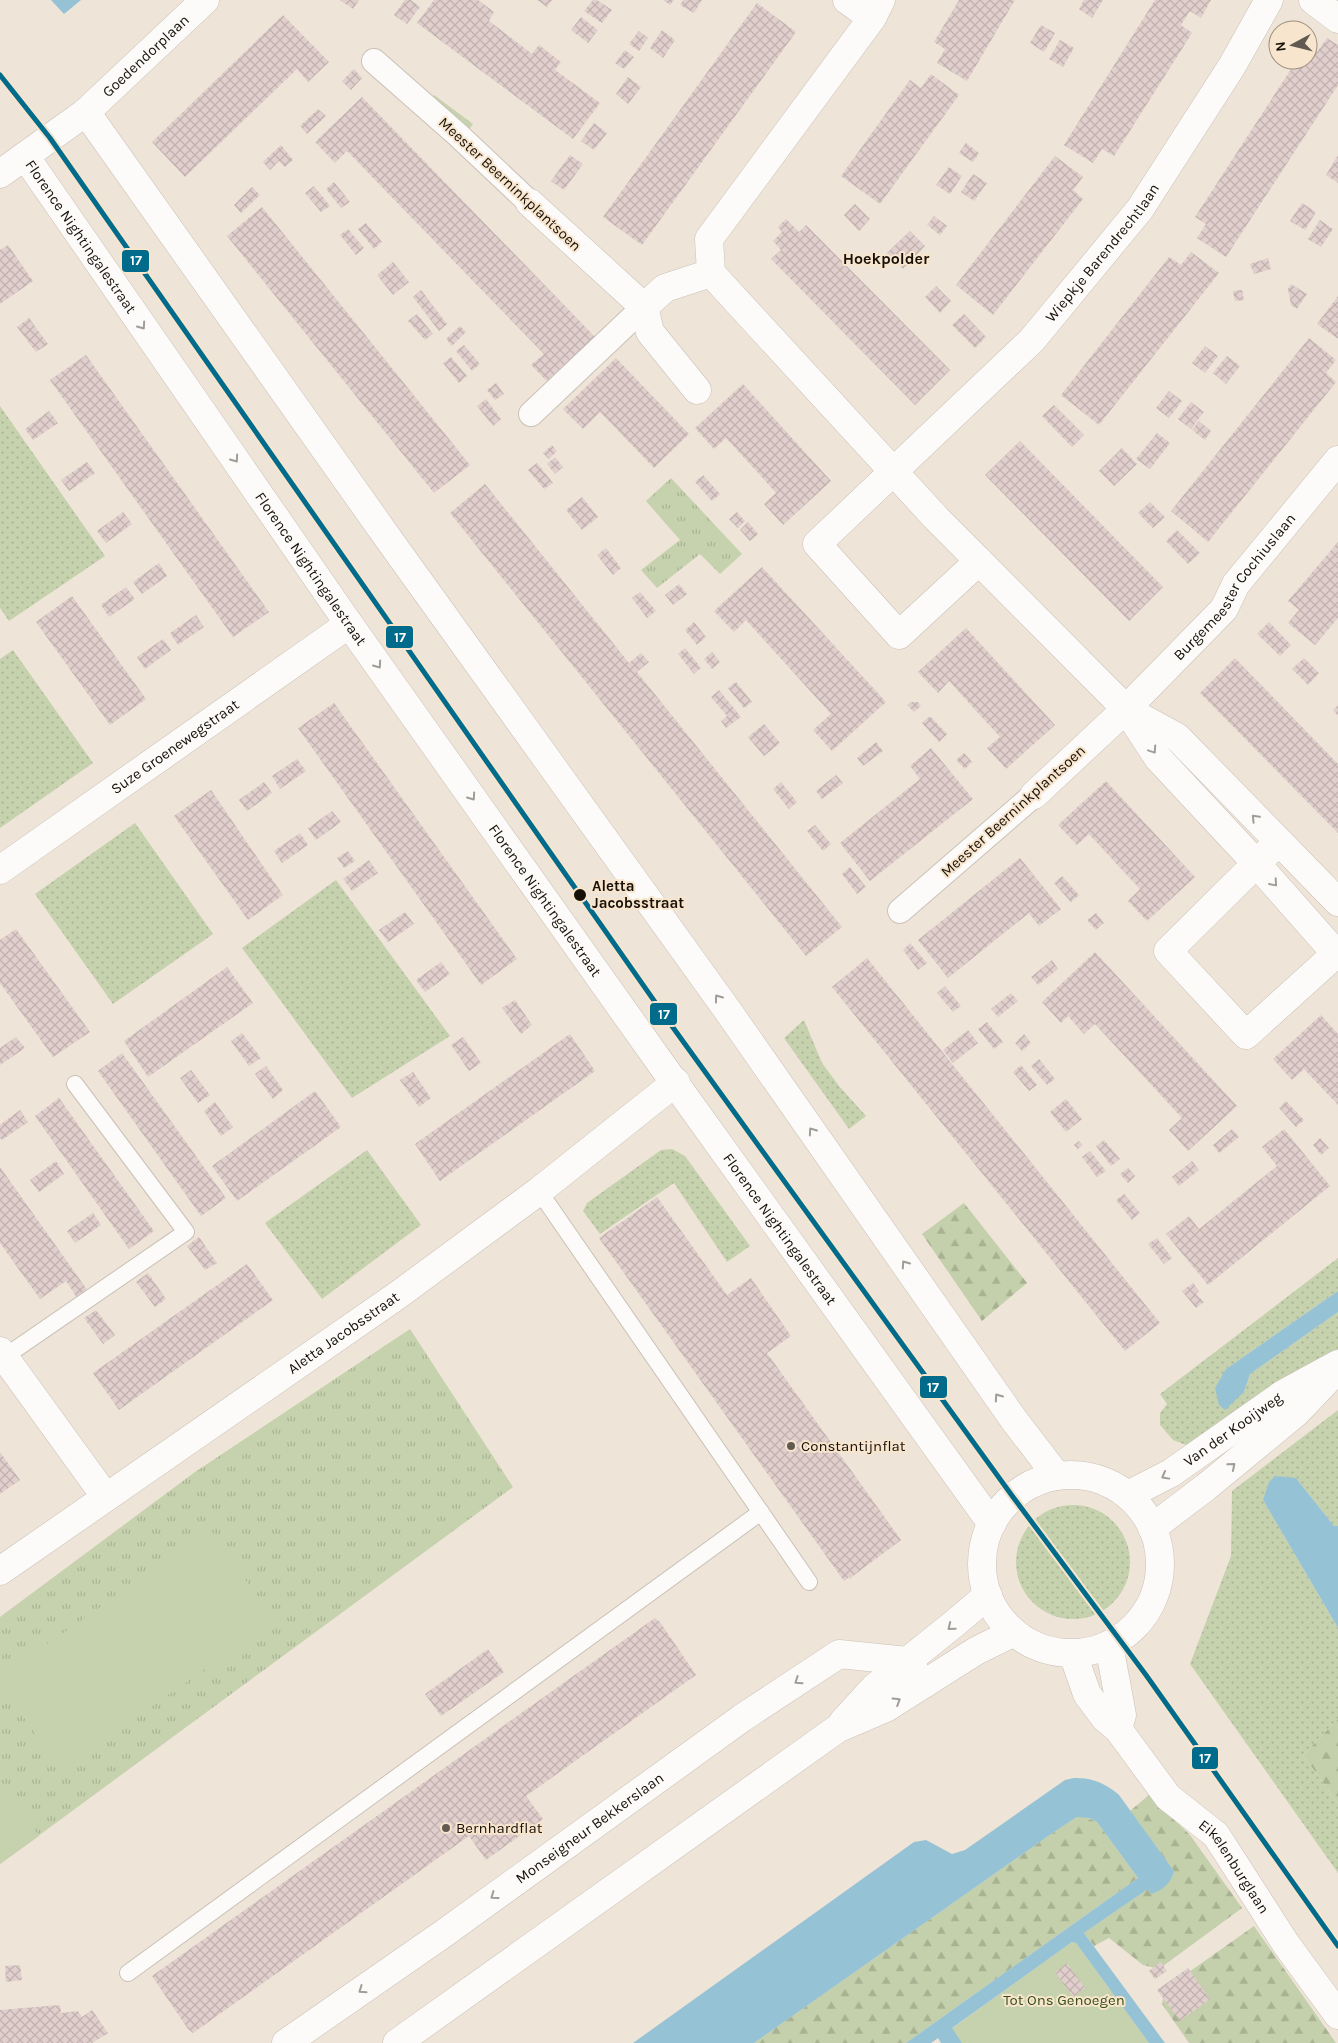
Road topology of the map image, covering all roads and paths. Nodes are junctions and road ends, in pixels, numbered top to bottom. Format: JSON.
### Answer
{"nodes":[{"id":1,"x":205,"y":0,"type":"edge"},
{"id":2,"x":847,"y":0,"type":"edge"},
{"id":3,"x":1269,"y":0,"type":"edge"},
{"id":4,"x":1313,"y":0,"type":"edge"},
{"id":5,"x":877,"y":9,"type":"edge"},
{"id":6,"x":1338,"y":18,"type":"edge"},
{"id":7,"x":374,"y":61,"type":"dead end"},
{"id":8,"x":86,"y":112,"type":"junction"},
{"id":9,"x":25,"y":156,"type":"junction"},
{"id":10,"x":0,"y":174,"type":"edge"},
{"id":11,"x":530,"y":202,"type":"joint"},
{"id":12,"x":711,"y":273,"type":"junction"},
{"id":13,"x":644,"y":308,"type":"junction"},
{"id":14,"x":697,"y":390,"type":"dead end"},
{"id":15,"x":531,"y":414,"type":"dead end"},
{"id":16,"x":1338,"y":460,"type":"edge"},
{"id":17,"x":894,"y":471,"type":"junction"},
{"id":18,"x":979,"y":561,"type":"junction"},
{"id":19,"x":349,"y":624,"type":"junction"},
{"id":20,"x":1126,"y":709,"type":"junction"},
{"id":21,"x":1034,"y":795,"type":"joint"},
{"id":22,"x":1278,"y":842,"type":"junction"},
{"id":23,"x":1256,"y":863,"type":"junction"},
{"id":24,"x":0,"y":870,"type":"edge"},
{"id":25,"x":1338,"y":902,"type":"edge"},
{"id":26,"x":900,"y":911,"type":"dead end"},
{"id":27,"x":1337,"y":954,"type":"edge"},
{"id":28,"x":676,"y":1082,"type":"junction"},
{"id":29,"x":76,"y":1084,"type":"dead end"},
{"id":30,"x":539,"y":1191,"type":"junction"},
{"id":31,"x":2,"y":1356,"type":"edge"},
{"id":32,"x":1338,"y":1364,"type":"edge"},
{"id":33,"x":1338,"y":1369,"type":"edge"},
{"id":34,"x":1057,"y":1476,"type":"junction"},
{"id":35,"x":105,"y":1496,"type":"junction"},
{"id":36,"x":1128,"y":1496,"type":"junction"},
{"id":37,"x":761,"y":1512,"type":"junction"},
{"id":38,"x":992,"y":1524,"type":"junction"},
{"id":39,"x":1152,"y":1528,"type":"junction"},
{"id":40,"x":0,"y":1571,"type":"edge"},
{"id":41,"x":809,"y":1582,"type":"dead end"},
{"id":42,"x":988,"y":1595,"type":"junction"},
{"id":43,"x":1014,"y":1632,"type":"junction"},
{"id":44,"x":1109,"y":1645,"type":"junction"},
{"id":45,"x":1073,"y":1654,"type":"junction"},
{"id":46,"x":907,"y":1661,"type":"junction"},
{"id":47,"x":924,"y":1684,"type":"junction"},
{"id":48,"x":837,"y":1729,"type":"junction"},
{"id":49,"x":1118,"y":1729,"type":"junction"},
{"id":50,"x":128,"y":1973,"type":"dead end"},
{"id":51,"x":1338,"y":2014,"type":"edge"},
{"id":52,"x":286,"y":2043,"type":"edge"},
{"id":53,"x":397,"y":2043,"type":"edge"}],
"edges":[{"from":1,"to":8,"type":"street","name":"Goedendorplaan"},
{"from":2,"to":5,"type":"street"},
{"from":3,"to":17,"type":"street","name":"Wiepkje Barendrechtlaan"},
{"from":4,"to":6,"type":"street"},
{"from":5,"to":12,"type":"street"},
{"from":7,"to":11,"type":"street","name":"Meester Beerninkplantsoen"},
{"from":8,"to":9,"type":"street","name":"Florence Nightingalestraat"},
{"from":34,"to":8,"type":"street","one_way":true},
{"from":9,"to":10,"type":"street"},
{"from":9,"to":19,"type":"street","name":"Florence Nightingalestraat","one_way":true},
{"from":11,"to":13,"type":"street","name":"Meester Beerninkplantsoen"},
{"from":12,"to":13,"type":"street"},
{"from":12,"to":17,"type":"street"},
{"from":13,"to":14,"type":"street"},
{"from":13,"to":15,"type":"street"},
{"from":16,"to":20,"type":"street","name":"Burgemeester Cochiuslaan"},
{"from":17,"to":18,"type":"street"},
{"from":17,"to":18,"type":"street"},
{"from":18,"to":20,"type":"street"},
{"from":19,"to":24,"type":"street","name":"Suze Groenewegstraat"},
{"from":19,"to":28,"type":"street","name":"Florence Nightingalestraat","one_way":true},
{"from":20,"to":21,"type":"street","name":"Meester Beerninkplantsoen"},
{"from":22,"to":20,"type":"street","one_way":true},
{"from":20,"to":23,"type":"street","one_way":true},
{"from":21,"to":26,"type":"street","name":"Meester Beerninkplantsoen"},
{"from":22,"to":23,"type":"street"},
{"from":22,"to":25,"type":"street"},
{"from":23,"to":27,"type":"street","one_way":true},
{"from":23,"to":27,"type":"street"},
{"from":28,"to":30,"type":"street","name":"Aletta Jacobsstraat"},
{"from":28,"to":38,"type":"street","name":"Florence Nightingalestraat"},
{"from":29,"to":31,"type":"lane"},
{"from":30,"to":35,"type":"street","name":"Aletta Jacobsstraat"},
{"from":30,"to":37,"type":"lane"},
{"from":31,"to":35,"type":"street"},
{"from":32,"to":36,"type":"street","name":"Van der Kooijweg","one_way":true},
{"from":39,"to":33,"type":"street","name":"Van der Kooijweg","one_way":true},
{"from":34,"to":36,"type":"street"},
{"from":34,"to":38,"type":"street"},
{"from":35,"to":40,"type":"street","name":"Aletta Jacobsstraat"},
{"from":36,"to":39,"type":"street"},
{"from":37,"to":41,"type":"lane"},
{"from":37,"to":50,"type":"lane"},
{"from":38,"to":42,"type":"street"},
{"from":39,"to":44,"type":"street"},
{"from":42,"to":43,"type":"street"},
{"from":42,"to":46,"type":"street","one_way":true},
{"from":43,"to":45,"type":"street"},
{"from":43,"to":47,"type":"street"},
{"from":44,"to":45,"type":"street"},
{"from":44,"to":49,"type":"street"},
{"from":45,"to":49,"type":"street","name":"Eikelenburglaan"},
{"from":46,"to":47,"type":"street"},
{"from":46,"to":48,"type":"street"},
{"from":46,"to":52,"type":"street","name":"Monseigneur Bekkerslaan","one_way":true},
{"from":48,"to":47,"type":"street","one_way":true},
{"from":48,"to":53,"type":"street"},
{"from":49,"to":51,"type":"street","name":"Eikelenburglaan"}]}
